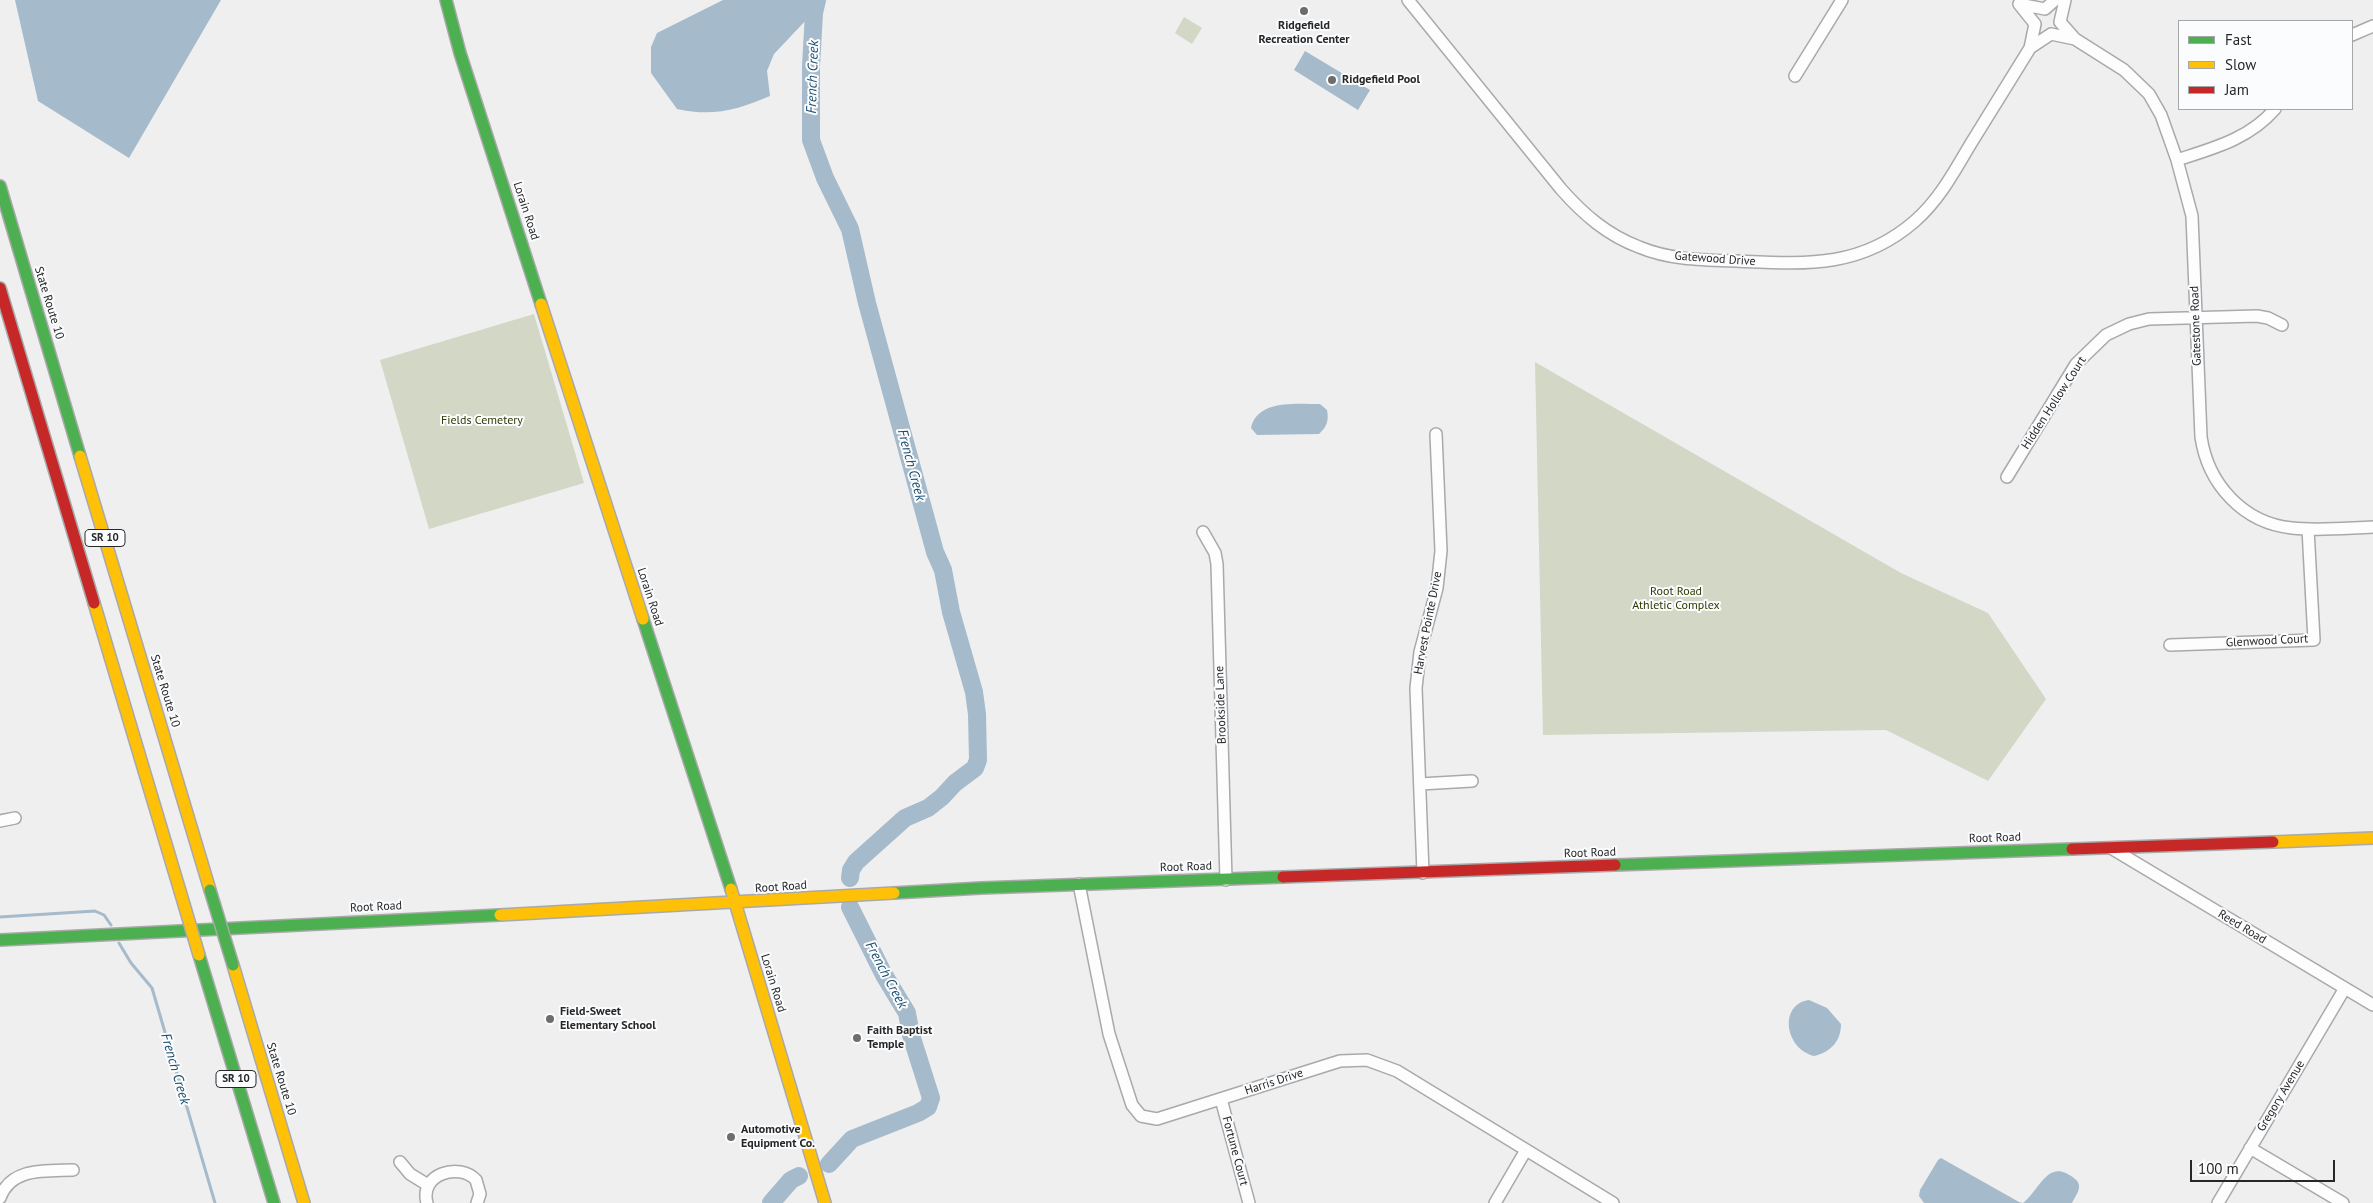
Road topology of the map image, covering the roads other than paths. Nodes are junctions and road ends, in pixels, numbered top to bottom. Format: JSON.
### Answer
{"nodes":[{"id":1,"x":446,"y":0,"type":"edge"},
{"id":2,"x":1408,"y":0,"type":"edge"},
{"id":3,"x":1842,"y":0,"type":"edge"},
{"id":4,"x":2056,"y":0,"type":"edge"},
{"id":5,"x":2065,"y":0,"type":"edge"},
{"id":6,"x":2016,"y":2,"type":"edge"},
{"id":7,"x":2045,"y":9,"type":"junction"},
{"id":8,"x":2060,"y":22,"type":"junction"},
{"id":9,"x":2035,"y":24,"type":"junction"},
{"id":10,"x":2373,"y":26,"type":"edge"},
{"id":11,"x":2051,"y":34,"type":"junction"},
{"id":12,"x":2353,"y":35,"type":"edge"},
{"id":13,"x":2075,"y":39,"type":"junction"},
{"id":14,"x":2030,"y":48,"type":"junction"},
{"id":15,"x":1795,"y":76,"type":"dead end"},
{"id":16,"x":2274,"y":110,"type":"edge"},
{"id":17,"x":2177,"y":160,"type":"junction"},
{"id":18,"x":0,"y":186,"type":"edge"},
{"id":19,"x":0,"y":288,"type":"edge"},
{"id":20,"x":2196,"y":318,"type":"junction"},
{"id":21,"x":2282,"y":325,"type":"dead end"},
{"id":22,"x":1436,"y":434,"type":"dead end"},
{"id":23,"x":2007,"y":477,"type":"dead end"},
{"id":24,"x":2373,"y":527,"type":"edge"},
{"id":25,"x":2308,"y":529,"type":"junction"},
{"id":26,"x":1203,"y":532,"type":"dead end"},
{"id":27,"x":2170,"y":645,"type":"dead end"},
{"id":28,"x":1472,"y":781,"type":"dead end"},
{"id":29,"x":1420,"y":784,"type":"junction"},
{"id":30,"x":15,"y":818,"type":"dead end"},
{"id":31,"x":0,"y":820,"type":"edge"},
{"id":32,"x":2373,"y":838,"type":"edge"},
{"id":33,"x":2111,"y":848,"type":"junction"},
{"id":34,"x":1423,"y":873,"type":"junction"},
{"id":35,"x":1226,"y":880,"type":"junction"},
{"id":36,"x":1079,"y":884,"type":"junction"},
{"id":37,"x":735,"y":903,"type":"junction"},
{"id":38,"x":0,"y":940,"type":"edge"},
{"id":39,"x":2345,"y":988,"type":"junction"},
{"id":40,"x":2373,"y":1006,"type":"edge"},
{"id":41,"x":1221,"y":1098,"type":"junction"},
{"id":42,"x":2250,"y":1148,"type":"junction"},
{"id":43,"x":1526,"y":1150,"type":"junction"},
{"id":44,"x":400,"y":1162,"type":"dead end"},
{"id":45,"x":73,"y":1170,"type":"dead end"},
{"id":46,"x":428,"y":1185,"type":"junction"},
{"id":47,"x":0,"y":1198,"type":"edge"},
{"id":48,"x":274,"y":1203,"type":"edge"},
{"id":49,"x":304,"y":1203,"type":"edge"},
{"id":50,"x":427,"y":1203,"type":"edge"},
{"id":51,"x":479,"y":1203,"type":"edge"},
{"id":52,"x":825,"y":1203,"type":"edge"},
{"id":53,"x":1249,"y":1203,"type":"edge"},
{"id":54,"x":1495,"y":1203,"type":"edge"},
{"id":55,"x":1613,"y":1203,"type":"edge"},
{"id":56,"x":2218,"y":1203,"type":"edge"},
{"id":57,"x":2343,"y":1203,"type":"edge"}],
"edges":[{"from":1,"to":37,"type":"main road","name":"Lorain Road"},
{"from":2,"to":14,"type":"street","name":"Gatewood Drive"},
{"from":3,"to":15,"type":"street"},
{"from":4,"to":7,"type":"street"},
{"from":5,"to":8,"type":"street"},
{"from":6,"to":7,"type":"street"},
{"from":6,"to":9,"type":"street"},
{"from":7,"to":8,"type":"street"},
{"from":7,"to":9,"type":"street"},
{"from":8,"to":11,"type":"street"},
{"from":8,"to":13,"type":"street","name":"Gatestone Road"},
{"from":9,"to":11,"type":"street"},
{"from":9,"to":14,"type":"street","name":"Gatewood Drive"},
{"from":10,"to":12,"type":"street"},
{"from":11,"to":13,"type":"street","name":"Gatestone Road"},
{"from":11,"to":14,"type":"street","name":"Gatewood Drive"},
{"from":13,"to":17,"type":"street","name":"Gatestone Road"},
{"from":16,"to":17,"type":"street"},
{"from":17,"to":20,"type":"street","name":"Gatestone Road"},
{"from":18,"to":49,"type":"main road","name":"State Route 10","number":"SR 10","bridge":true},
{"from":19,"to":48,"type":"main road","number":"SR 10","bridge":true},
{"from":20,"to":21,"type":"street","name":"Hidden Hollow Court"},
{"from":20,"to":23,"type":"street","name":"Hidden Hollow Court"},
{"from":20,"to":25,"type":"street","name":"Gatestone Road"},
{"from":22,"to":29,"type":"street","name":"Harvest Pointe Drive"},
{"from":24,"to":25,"type":"street","name":"Gatestone Road"},
{"from":25,"to":27,"type":"street","name":"Glenwood Court"},
{"from":26,"to":35,"type":"street","name":"Brookside Lane"},
{"from":28,"to":29,"type":"street"},
{"from":29,"to":34,"type":"street","name":"Harvest Pointe Drive"},
{"from":30,"to":31,"type":"street"},
{"from":32,"to":33,"type":"main road","name":"Root Road"},
{"from":33,"to":34,"type":"main road","name":"Root Road"},
{"from":33,"to":39,"type":"street","name":"Reed Road"},
{"from":34,"to":35,"type":"main road","name":"Root Road"},
{"from":35,"to":36,"type":"main road","name":"Root Road"},
{"from":36,"to":37,"type":"main road","name":"Root Road"},
{"from":36,"to":41,"type":"street","name":"Harris Drive"},
{"from":37,"to":38,"type":"main road","name":"Root Road"},
{"from":37,"to":52,"type":"main road","name":"Lorain Road"},
{"from":39,"to":40,"type":"street","name":"Reed Road"},
{"from":39,"to":42,"type":"street","name":"Gregory Avenue"},
{"from":41,"to":43,"type":"street","name":"Harris Drive"},
{"from":41,"to":53,"type":"street","name":"Fortune Court"},
{"from":42,"to":56,"type":"street","name":"Gregory Avenue"},
{"from":42,"to":57,"type":"street"},
{"from":43,"to":54,"type":"street"},
{"from":43,"to":55,"type":"street","name":"Harris Drive"},
{"from":44,"to":46,"type":"street"},
{"from":45,"to":47,"type":"street"},
{"from":46,"to":50,"type":"street"},
{"from":46,"to":51,"type":"street"}]}
